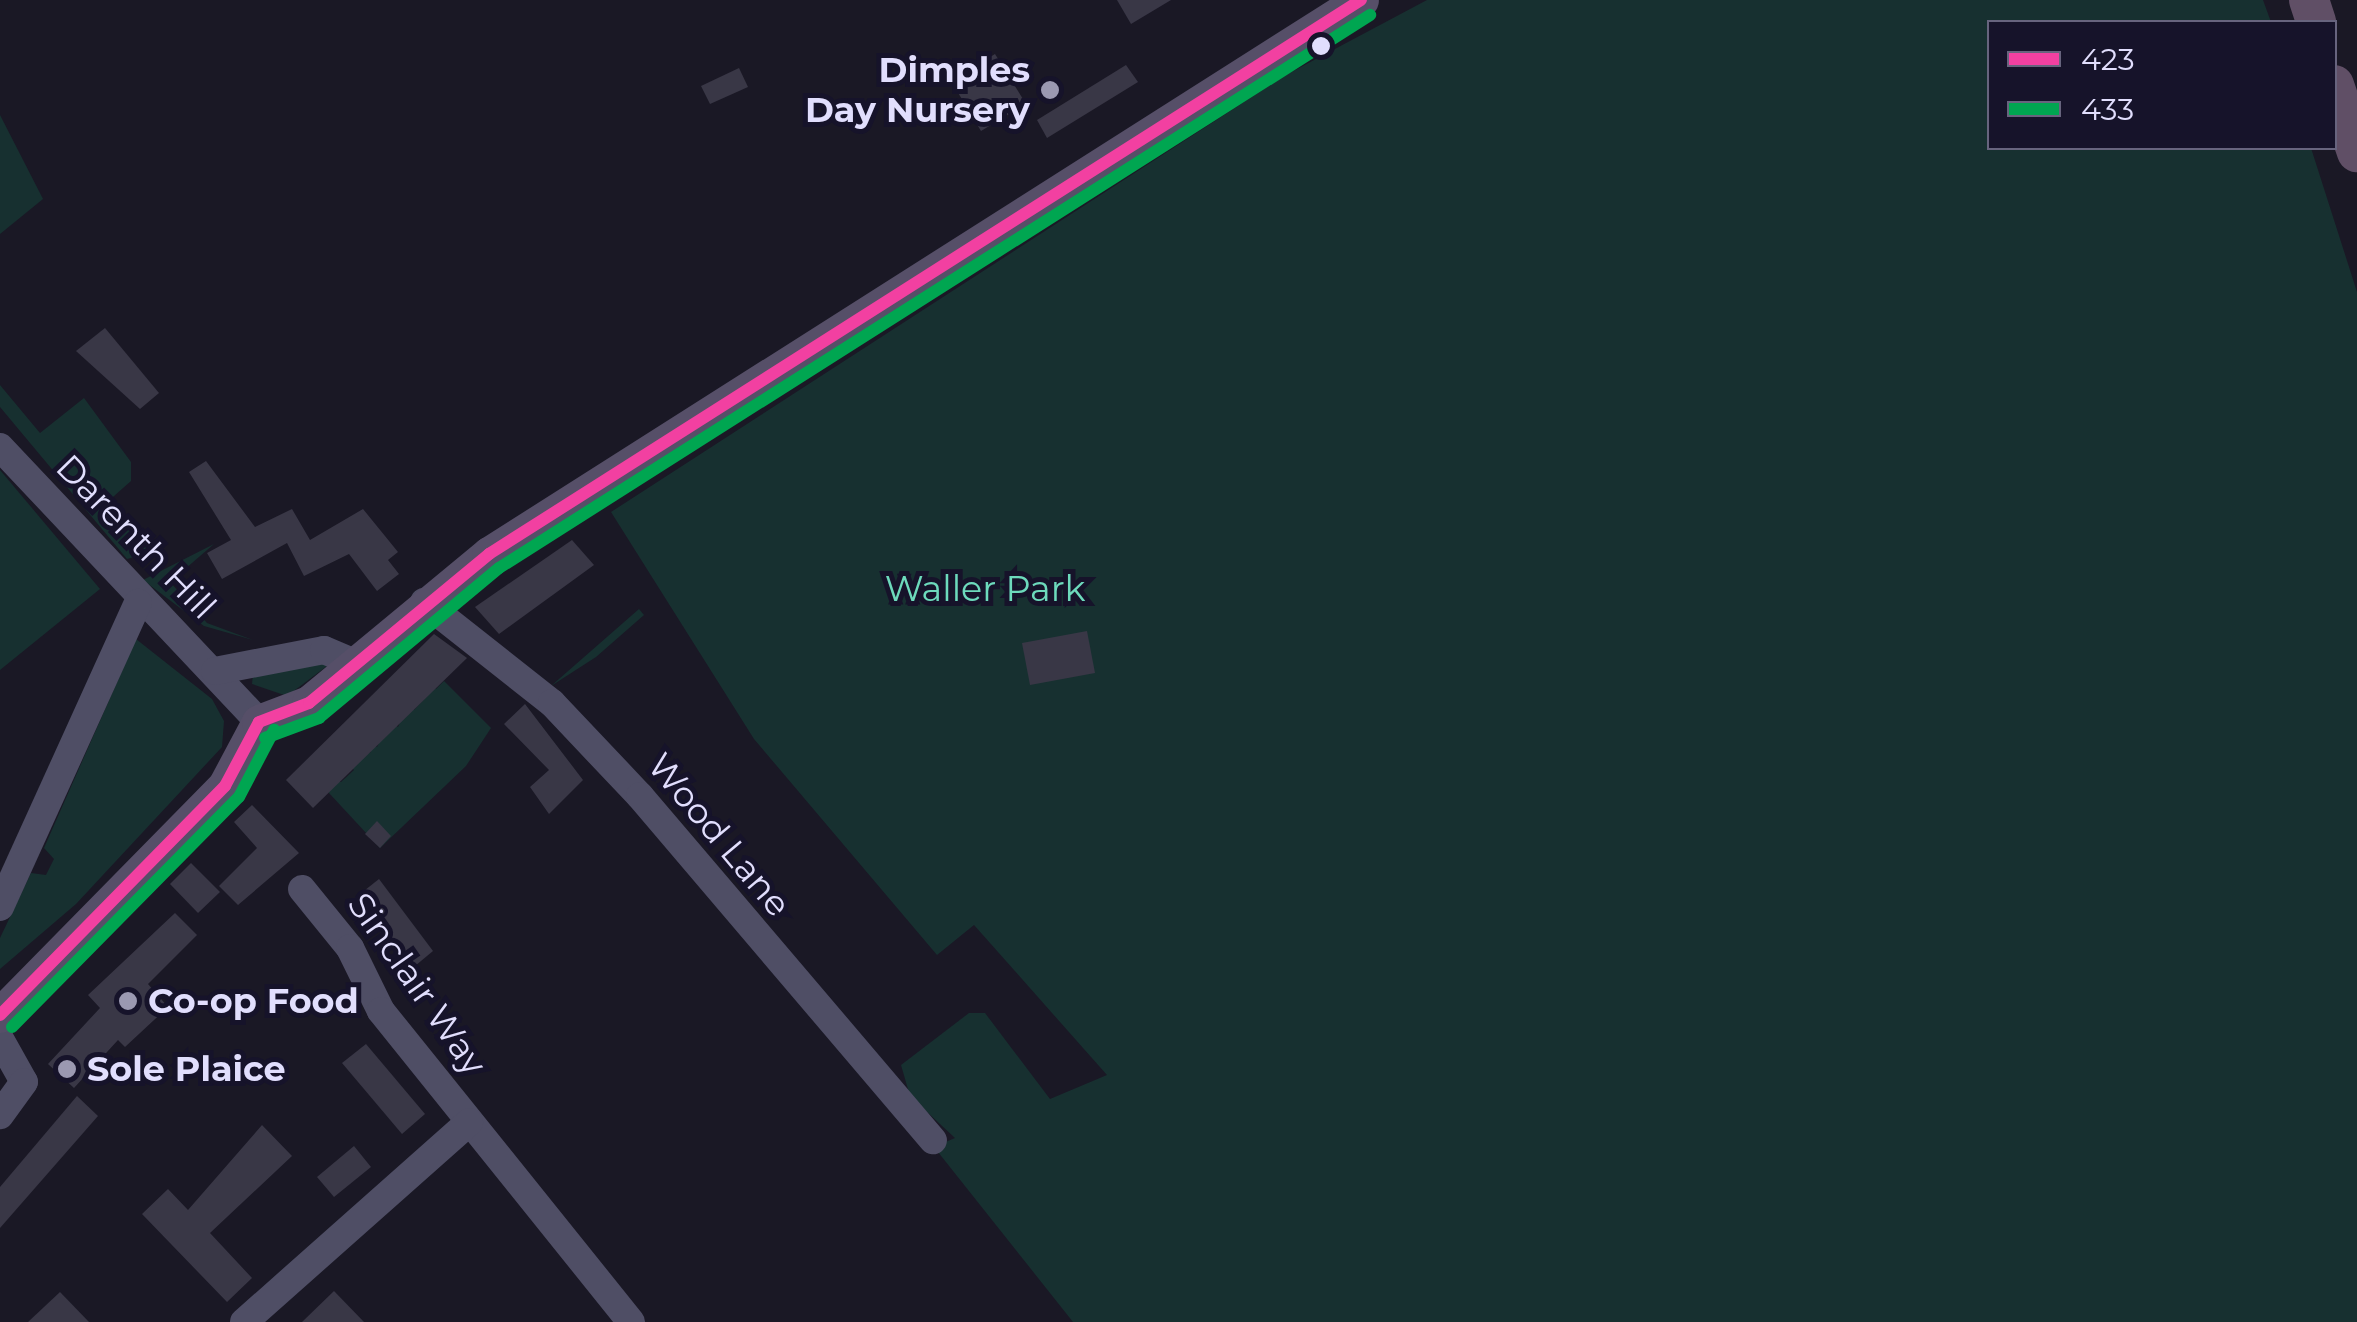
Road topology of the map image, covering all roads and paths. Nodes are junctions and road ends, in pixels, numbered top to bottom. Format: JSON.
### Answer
{"nodes":[{"id":1,"x":1360,"y":0,"type":"edge"},
{"id":2,"x":2337,"y":94,"type":"edge"},
{"id":3,"x":2357,"y":152,"type":"edge"},
{"id":4,"x":0,"y":447,"type":"edge"},
{"id":5,"x":424,"y":602,"type":"junction"},
{"id":6,"x":138,"y":603,"type":"junction"},
{"id":7,"x":352,"y":662,"type":"junction"},
{"id":8,"x":216,"y":670,"type":"junction"},
{"id":9,"x":259,"y":722,"type":"junction"},
{"id":10,"x":302,"y":888,"type":"dead end"},
{"id":11,"x":0,"y":907,"type":"edge"},
{"id":12,"x":0,"y":1015,"type":"edge"},
{"id":13,"x":0,"y":1040,"type":"edge"},
{"id":14,"x":0,"y":1115,"type":"edge"},
{"id":15,"x":469,"y":1122,"type":"junction"},
{"id":16,"x":933,"y":1140,"type":"dead end"},
{"id":17,"x":244,"y":1322,"type":"edge"},
{"id":18,"x":630,"y":1322,"type":"edge"}],
"edges":[{"from":1,"to":5,"type":"main road"},
{"from":2,"to":3,"type":"highway"},
{"from":4,"to":6,"type":"street","name":"Darenth Hill"},
{"from":5,"to":7,"type":"main road"},
{"from":5,"to":16,"type":"street","name":"Wood Lane"},
{"from":6,"to":8,"type":"street","name":"Darenth Hill"},
{"from":6,"to":11,"type":"street"},
{"from":7,"to":8,"type":"street"},
{"from":7,"to":9,"type":"main road"},
{"from":8,"to":9,"type":"street","name":"Darenth Hill"},
{"from":9,"to":12,"type":"main road"},
{"from":10,"to":15,"type":"street","name":"Sinclair Way"},
{"from":13,"to":14,"type":"street"},
{"from":15,"to":17,"type":"street","name":"Sinclair Way"},
{"from":15,"to":18,"type":"street","name":"Sinclair Way"}]}
